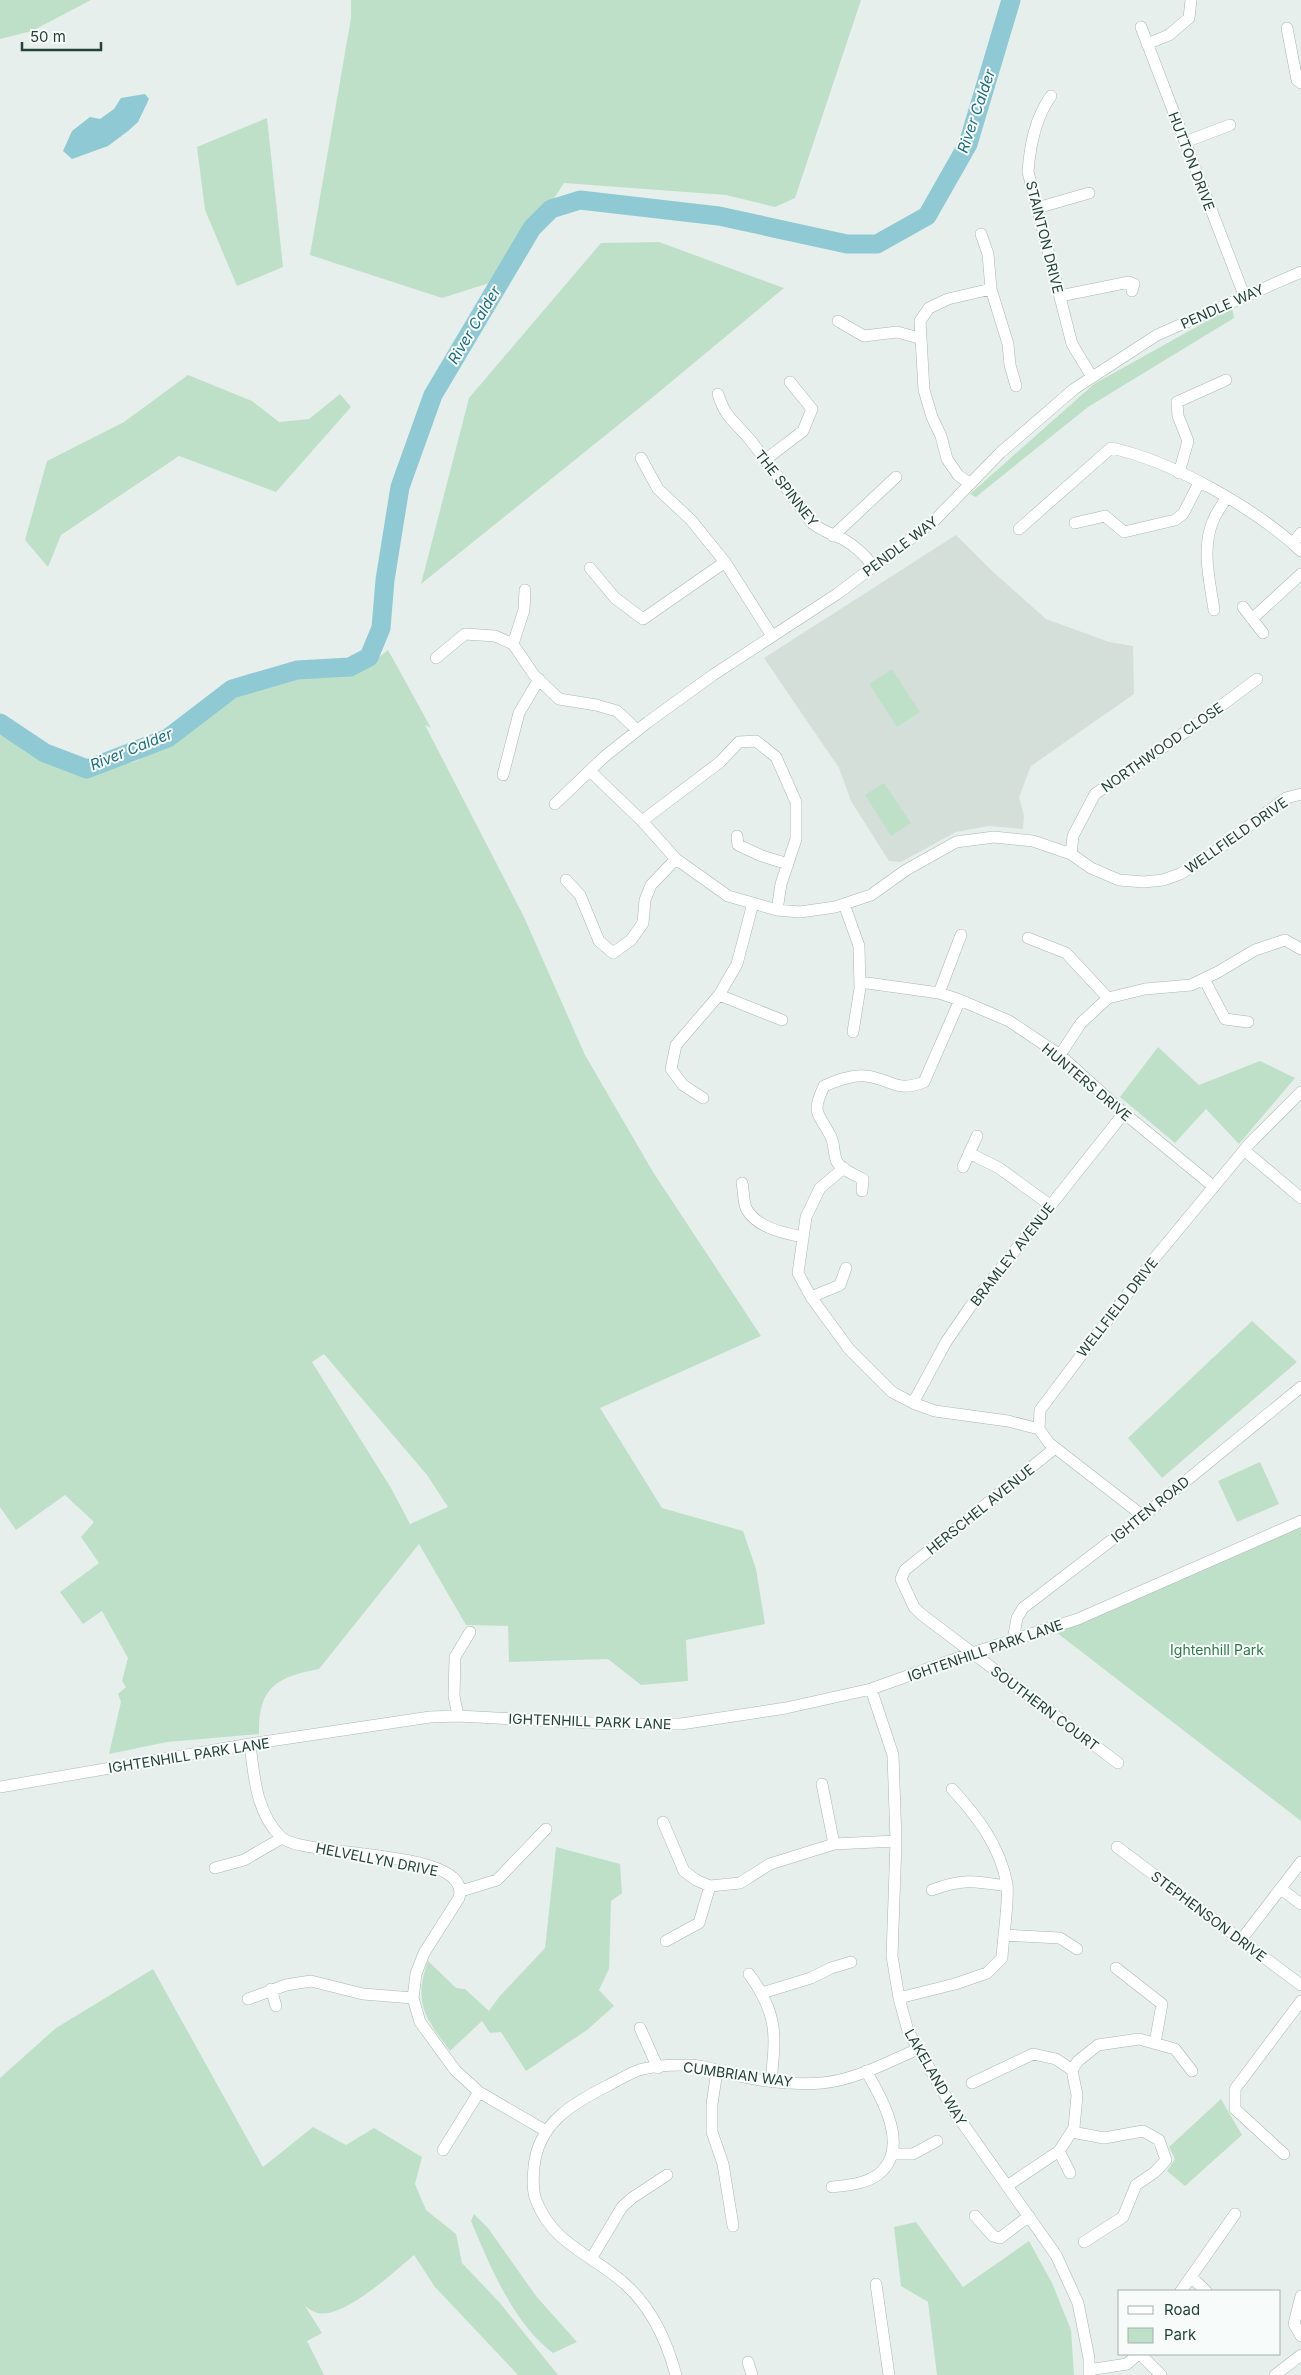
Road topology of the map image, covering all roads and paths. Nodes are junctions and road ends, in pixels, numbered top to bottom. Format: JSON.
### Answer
{"nodes":[{"id":1,"x":1191,"y":0,"type":"edge"},
{"id":2,"x":1141,"y":28,"type":"dead end"},
{"id":3,"x":1288,"y":28,"type":"dead end"},
{"id":4,"x":1147,"y":44,"type":"junction"},
{"id":5,"x":1301,"y":83,"type":"edge"},
{"id":6,"x":1051,"y":96,"type":"dead end"},
{"id":7,"x":1230,"y":125,"type":"dead end"},
{"id":8,"x":1185,"y":142,"type":"junction"},
{"id":9,"x":1089,"y":193,"type":"dead end"},
{"id":10,"x":1037,"y":208,"type":"junction"},
{"id":11,"x":981,"y":234,"type":"dead end"},
{"id":12,"x":1301,"y":272,"type":"edge"},
{"id":13,"x":991,"y":288,"type":"junction"},
{"id":14,"x":1132,"y":291,"type":"dead end"},
{"id":15,"x":1244,"y":295,"type":"junction"},
{"id":16,"x":1060,"y":296,"type":"junction"},
{"id":17,"x":838,"y":321,"type":"dead end"},
{"id":18,"x":919,"y":338,"type":"junction"},
{"id":19,"x":1092,"y":377,"type":"junction"},
{"id":20,"x":1226,"y":380,"type":"dead end"},
{"id":21,"x":790,"y":382,"type":"dead end"},
{"id":22,"x":1016,"y":386,"type":"dead end"},
{"id":23,"x":718,"y":394,"type":"dead end"},
{"id":24,"x":641,"y":458,"type":"dead end"},
{"id":25,"x":765,"y":460,"type":"junction"},
{"id":26,"x":1180,"y":473,"type":"junction"},
{"id":27,"x":896,"y":477,"type":"dead end"},
{"id":28,"x":969,"y":483,"type":"junction"},
{"id":29,"x":1199,"y":483,"type":"junction"},
{"id":30,"x":1226,"y":497,"type":"junction"},
{"id":31,"x":1075,"y":523,"type":"dead end"},
{"id":32,"x":1019,"y":529,"type":"dead end"},
{"id":33,"x":1301,"y":533,"type":"edge"},
{"id":34,"x":833,"y":536,"type":"junction"},
{"id":35,"x":1297,"y":547,"type":"edge"},
{"id":36,"x":727,"y":565,"type":"junction"},
{"id":37,"x":873,"y":566,"type":"junction"},
{"id":38,"x":590,"y":568,"type":"dead end"},
{"id":39,"x":1301,"y":574,"type":"edge"},
{"id":40,"x":525,"y":590,"type":"dead end"},
{"id":41,"x":1242,"y":607,"type":"dead end"},
{"id":42,"x":1214,"y":610,"type":"dead end"},
{"id":43,"x":1252,"y":619,"type":"junction"},
{"id":44,"x":1263,"y":633,"type":"dead end"},
{"id":45,"x":772,"y":636,"type":"junction"},
{"id":46,"x":513,"y":644,"type":"junction"},
{"id":47,"x":436,"y":658,"type":"dead end"},
{"id":48,"x":538,"y":679,"type":"junction"},
{"id":49,"x":1257,"y":679,"type":"dead end"},
{"id":50,"x":637,"y":730,"type":"junction"},
{"id":51,"x":590,"y":771,"type":"junction"},
{"id":52,"x":503,"y":775,"type":"dead end"},
{"id":53,"x":1301,"y":794,"type":"edge"},
{"id":54,"x":555,"y":804,"type":"dead end"},
{"id":55,"x":642,"y":821,"type":"junction"},
{"id":56,"x":737,"y":836,"type":"dead end"},
{"id":57,"x":1071,"y":854,"type":"junction"},
{"id":58,"x":676,"y":860,"type":"junction"},
{"id":59,"x":788,"y":864,"type":"junction"},
{"id":60,"x":566,"y":880,"type":"dead end"},
{"id":61,"x":752,"y":903,"type":"junction"},
{"id":62,"x":844,"y":904,"type":"junction"},
{"id":63,"x":777,"y":910,"type":"junction"},
{"id":64,"x":961,"y":935,"type":"dead end"},
{"id":65,"x":1028,"y":938,"type":"dead end"},
{"id":66,"x":1301,"y":949,"type":"edge"},
{"id":67,"x":1204,"y":979,"type":"junction"},
{"id":68,"x":860,"y":982,"type":"junction"},
{"id":69,"x":939,"y":994,"type":"junction"},
{"id":70,"x":719,"y":995,"type":"junction"},
{"id":71,"x":1108,"y":998,"type":"junction"},
{"id":72,"x":960,"y":1000,"type":"junction"},
{"id":73,"x":782,"y":1020,"type":"dead end"},
{"id":74,"x":1248,"y":1022,"type":"dead end"},
{"id":75,"x":853,"y":1032,"type":"dead end"},
{"id":76,"x":1060,"y":1055,"type":"junction"},
{"id":77,"x":1301,"y":1092,"type":"edge"},
{"id":78,"x":704,"y":1098,"type":"dead end"},
{"id":79,"x":1124,"y":1113,"type":"junction"},
{"id":80,"x":977,"y":1136,"type":"dead end"},
{"id":81,"x":1244,"y":1150,"type":"junction"},
{"id":82,"x":969,"y":1153,"type":"junction"},
{"id":83,"x":963,"y":1167,"type":"dead end"},
{"id":84,"x":844,"y":1168,"type":"junction"},
{"id":85,"x":742,"y":1183,"type":"dead end"},
{"id":86,"x":1214,"y":1187,"type":"junction"},
{"id":87,"x":862,"y":1191,"type":"dead end"},
{"id":88,"x":1301,"y":1198,"type":"edge"},
{"id":89,"x":1050,"y":1205,"type":"junction"},
{"id":90,"x":802,"y":1237,"type":"junction"},
{"id":91,"x":846,"y":1268,"type":"dead end"},
{"id":92,"x":811,"y":1297,"type":"junction"},
{"id":93,"x":1301,"y":1387,"type":"edge"},
{"id":94,"x":912,"y":1403,"type":"junction"},
{"id":95,"x":1040,"y":1429,"type":"junction"},
{"id":96,"x":1056,"y":1448,"type":"junction"},
{"id":97,"x":1143,"y":1516,"type":"junction"},
{"id":98,"x":1301,"y":1521,"type":"edge"},
{"id":99,"x":905,"y":1570,"type":"joint"},
{"id":100,"x":470,"y":1632,"type":"dead end"},
{"id":101,"x":1013,"y":1640,"type":"junction"},
{"id":102,"x":972,"y":1653,"type":"junction"},
{"id":103,"x":871,"y":1689,"type":"junction"},
{"id":104,"x":458,"y":1716,"type":"junction"},
{"id":105,"x":250,"y":1744,"type":"junction"},
{"id":106,"x":1118,"y":1763,"type":"dead end"},
{"id":107,"x":822,"y":1784,"type":"dead end"},
{"id":108,"x":0,"y":1787,"type":"edge"},
{"id":109,"x":952,"y":1789,"type":"dead end"},
{"id":110,"x":663,"y":1822,"type":"dead end"},
{"id":111,"x":546,"y":1829,"type":"dead end"},
{"id":112,"x":282,"y":1838,"type":"junction"},
{"id":113,"x":896,"y":1841,"type":"junction"},
{"id":114,"x":834,"y":1844,"type":"junction"},
{"id":115,"x":1117,"y":1847,"type":"dead end"},
{"id":116,"x":1301,"y":1862,"type":"edge"},
{"id":117,"x":215,"y":1868,"type":"dead end"},
{"id":118,"x":710,"y":1886,"type":"junction"},
{"id":119,"x":1007,"y":1886,"type":"junction"},
{"id":120,"x":1281,"y":1889,"type":"junction"},
{"id":121,"x":932,"y":1890,"type":"dead end"},
{"id":122,"x":461,"y":1891,"type":"junction"},
{"id":123,"x":1301,"y":1904,"type":"edge"},
{"id":124,"x":1004,"y":1935,"type":"junction"},
{"id":125,"x":1241,"y":1940,"type":"junction"},
{"id":126,"x":666,"y":1941,"type":"dead end"},
{"id":127,"x":1077,"y":1949,"type":"dead end"},
{"id":128,"x":851,"y":1962,"type":"dead end"},
{"id":129,"x":1116,"y":1968,"type":"dead end"},
{"id":130,"x":749,"y":1974,"type":"dead end"},
{"id":131,"x":1301,"y":1985,"type":"edge"},
{"id":132,"x":272,"y":1989,"type":"junction"},
{"id":133,"x":762,"y":1993,"type":"junction"},
{"id":134,"x":413,"y":1998,"type":"junction"},
{"id":135,"x":899,"y":1998,"type":"junction"},
{"id":136,"x":248,"y":1999,"type":"dead end"},
{"id":137,"x":1301,"y":2001,"type":"edge"},
{"id":138,"x":276,"y":2006,"type":"dead end"},
{"id":139,"x":640,"y":2028,"type":"dead end"},
{"id":140,"x":1155,"y":2043,"type":"junction"},
{"id":141,"x":918,"y":2049,"type":"junction"},
{"id":142,"x":658,"y":2068,"type":"junction"},
{"id":143,"x":1072,"y":2070,"type":"junction"},
{"id":144,"x":717,"y":2071,"type":"junction"},
{"id":145,"x":866,"y":2071,"type":"junction"},
{"id":146,"x":1192,"y":2071,"type":"dead end"},
{"id":147,"x":771,"y":2081,"type":"junction"},
{"id":148,"x":972,"y":2083,"type":"dead end"},
{"id":149,"x":479,"y":2092,"type":"junction"},
{"id":150,"x":546,"y":2131,"type":"junction"},
{"id":151,"x":1072,"y":2132,"type":"junction"},
{"id":152,"x":937,"y":2141,"type":"dead end"},
{"id":153,"x":448,"y":2148,"type":"dead end"},
{"id":154,"x":1059,"y":2151,"type":"junction"},
{"id":155,"x":893,"y":2154,"type":"junction"},
{"id":156,"x":1284,"y":2154,"type":"dead end"},
{"id":157,"x":1070,"y":2173,"type":"dead end"},
{"id":158,"x":667,"y":2175,"type":"dead end"},
{"id":159,"x":1007,"y":2186,"type":"junction"},
{"id":160,"x":832,"y":2187,"type":"dead end"},
{"id":161,"x":1235,"y":2214,"type":"dead end"},
{"id":162,"x":975,"y":2216,"type":"dead end"},
{"id":163,"x":1029,"y":2216,"type":"junction"},
{"id":164,"x":733,"y":2226,"type":"dead end"},
{"id":165,"x":1084,"y":2242,"type":"dead end"},
{"id":166,"x":590,"y":2259,"type":"junction"},
{"id":167,"x":1191,"y":2277,"type":"junction"},
{"id":168,"x":876,"y":2284,"type":"dead end"},
{"id":169,"x":1182,"y":2290,"type":"edge"},
{"id":170,"x":1205,"y":2290,"type":"edge"},
{"id":171,"x":1301,"y":2296,"type":"edge"},
{"id":172,"x":1301,"y":2336,"type":"edge"},
{"id":173,"x":1138,"y":2355,"type":"edge"},
{"id":174,"x":1140,"y":2355,"type":"edge"},
{"id":175,"x":1301,"y":2355,"type":"edge"},
{"id":176,"x":748,"y":2362,"type":"dead end"},
{"id":177,"x":1089,"y":2372,"type":"edge"},
{"id":178,"x":676,"y":2375,"type":"edge"},
{"id":179,"x":752,"y":2375,"type":"edge"},
{"id":180,"x":889,"y":2375,"type":"edge"},
{"id":181,"x":1161,"y":2375,"type":"edge"},
{"id":182,"x":1275,"y":2375,"type":"edge"}],
"edges":[{"from":1,"to":4,"type":"street"},
{"from":2,"to":4,"type":"street","name":"HUTTON DRIVE"},
{"from":3,"to":5,"type":"street"},
{"from":4,"to":8,"type":"street","name":"HUTTON DRIVE"},
{"from":6,"to":10,"type":"street","name":"STAINTON DRIVE"},
{"from":7,"to":8,"type":"street"},
{"from":8,"to":15,"type":"street","name":"HUTTON DRIVE"},
{"from":9,"to":10,"type":"street"},
{"from":10,"to":16,"type":"street","name":"STAINTON DRIVE"},
{"from":11,"to":13,"type":"street"},
{"from":12,"to":15,"type":"street","name":"PENDLE WAY"},
{"from":13,"to":18,"type":"street"},
{"from":13,"to":22,"type":"street"},
{"from":14,"to":16,"type":"street"},
{"from":15,"to":19,"type":"street","name":"PENDLE WAY"},
{"from":16,"to":19,"type":"street","name":"STAINTON DRIVE"},
{"from":17,"to":18,"type":"street"},
{"from":18,"to":28,"type":"street"},
{"from":19,"to":28,"type":"street","name":"PENDLE WAY"},
{"from":20,"to":26,"type":"street"},
{"from":21,"to":25,"type":"street"},
{"from":23,"to":25,"type":"street","name":"THE SPINNEY"},
{"from":24,"to":36,"type":"street"},
{"from":25,"to":34,"type":"street","name":"THE SPINNEY"},
{"from":26,"to":29,"type":"street"},
{"from":26,"to":32,"type":"street"},
{"from":27,"to":34,"type":"street"},
{"from":28,"to":37,"type":"street","name":"PENDLE WAY"},
{"from":29,"to":30,"type":"street"},
{"from":29,"to":31,"type":"street"},
{"from":30,"to":35,"type":"street"},
{"from":30,"to":42,"type":"street"},
{"from":33,"to":35,"type":"street"},
{"from":34,"to":37,"type":"street","name":"THE SPINNEY"},
{"from":36,"to":38,"type":"street"},
{"from":36,"to":45,"type":"street"},
{"from":37,"to":45,"type":"street","name":"PENDLE WAY"},
{"from":39,"to":43,"type":"street"},
{"from":40,"to":46,"type":"street"},
{"from":41,"to":43,"type":"street"},
{"from":43,"to":44,"type":"street"},
{"from":45,"to":50,"type":"street","name":"PENDLE WAY"},
{"from":46,"to":47,"type":"street"},
{"from":46,"to":48,"type":"street"},
{"from":48,"to":50,"type":"street"},
{"from":48,"to":52,"type":"street"},
{"from":49,"to":57,"type":"street","name":"NORTHWOOD CLOSE"},
{"from":50,"to":51,"type":"street","name":"PENDLE WAY"},
{"from":51,"to":54,"type":"street","name":"PENDLE WAY"},
{"from":51,"to":55,"type":"street","name":"WELLFIELD DRIVE"},
{"from":53,"to":57,"type":"street","name":"WELLFIELD DRIVE"},
{"from":55,"to":58,"type":"street","name":"WELLFIELD DRIVE"},
{"from":55,"to":59,"type":"street"},
{"from":56,"to":59,"type":"street"},
{"from":57,"to":62,"type":"street","name":"WELLFIELD DRIVE"},
{"from":58,"to":60,"type":"street"},
{"from":58,"to":61,"type":"street","name":"WELLFIELD DRIVE"},
{"from":59,"to":63,"type":"street"},
{"from":61,"to":63,"type":"street","name":"WELLFIELD DRIVE"},
{"from":61,"to":70,"type":"street"},
{"from":62,"to":63,"type":"street","name":"WELLFIELD DRIVE"},
{"from":62,"to":68,"type":"street"},
{"from":64,"to":69,"type":"street"},
{"from":65,"to":71,"type":"street"},
{"from":66,"to":67,"type":"street"},
{"from":67,"to":71,"type":"street"},
{"from":67,"to":74,"type":"street"},
{"from":68,"to":69,"type":"street","name":"HUNTERS DRIVE"},
{"from":68,"to":75,"type":"street"},
{"from":69,"to":72,"type":"street","name":"HUNTERS DRIVE"},
{"from":70,"to":73,"type":"street"},
{"from":70,"to":78,"type":"street"},
{"from":71,"to":76,"type":"street"},
{"from":72,"to":76,"type":"street","name":"HUNTERS DRIVE"},
{"from":72,"to":84,"type":"street"},
{"from":76,"to":79,"type":"street","name":"HUNTERS DRIVE"},
{"from":77,"to":81,"type":"street","name":"WELLFIELD DRIVE"},
{"from":79,"to":86,"type":"street","name":"HUNTERS DRIVE"},
{"from":79,"to":89,"type":"street","name":"BRAMLEY AVENUE"},
{"from":80,"to":82,"type":"street"},
{"from":81,"to":86,"type":"street","name":"WELLFIELD DRIVE"},
{"from":81,"to":88,"type":"street"},
{"from":82,"to":83,"type":"street"},
{"from":82,"to":89,"type":"street"},
{"from":84,"to":87,"type":"street"},
{"from":84,"to":90,"type":"street"},
{"from":85,"to":90,"type":"street"},
{"from":86,"to":95,"type":"street","name":"WELLFIELD DRIVE"},
{"from":89,"to":94,"type":"street","name":"BRAMLEY AVENUE"},
{"from":90,"to":92,"type":"street"},
{"from":91,"to":92,"type":"street"},
{"from":92,"to":94,"type":"street"},
{"from":93,"to":97,"type":"street","name":"IGHTEN ROAD"},
{"from":94,"to":95,"type":"street"},
{"from":95,"to":96,"type":"street"},
{"from":96,"to":97,"type":"street"},
{"from":96,"to":99,"type":"street","name":"HERSCHEL AVENUE"},
{"from":97,"to":101,"type":"street","name":"IGHTEN ROAD"},
{"from":98,"to":101,"type":"street","name":"IGHTENHILL PARK LANE"},
{"from":99,"to":102,"type":"street","name":"SOUTHERN COURT"},
{"from":100,"to":104,"type":"street"},
{"from":101,"to":102,"type":"street","name":"IGHTENHILL PARK LANE"},
{"from":102,"to":103,"type":"street","name":"IGHTENHILL PARK LANE"},
{"from":102,"to":106,"type":"street","name":"SOUTHERN COURT"},
{"from":103,"to":104,"type":"street","name":"IGHTENHILL PARK LANE"},
{"from":103,"to":113,"type":"street","name":"LAKELAND WAY"},
{"from":104,"to":105,"type":"street","name":"IGHTENHILL PARK LANE"},
{"from":105,"to":108,"type":"street","name":"IGHTENHILL PARK LANE"},
{"from":105,"to":112,"type":"street"},
{"from":107,"to":114,"type":"street"},
{"from":109,"to":119,"type":"street"},
{"from":110,"to":118,"type":"street"},
{"from":111,"to":122,"type":"street"},
{"from":112,"to":117,"type":"street"},
{"from":112,"to":122,"type":"street","name":"HELVELLYN DRIVE"},
{"from":113,"to":114,"type":"street"},
{"from":113,"to":135,"type":"street","name":"LAKELAND WAY"},
{"from":114,"to":118,"type":"street"},
{"from":115,"to":125,"type":"street","name":"STEPHENSON DRIVE"},
{"from":116,"to":120,"type":"street"},
{"from":118,"to":126,"type":"street"},
{"from":119,"to":121,"type":"street"},
{"from":119,"to":124,"type":"street"},
{"from":120,"to":123,"type":"street"},
{"from":120,"to":125,"type":"street"},
{"from":122,"to":134,"type":"street"},
{"from":124,"to":127,"type":"street"},
{"from":124,"to":135,"type":"street"},
{"from":125,"to":131,"type":"street","name":"STEPHENSON DRIVE"},
{"from":128,"to":133,"type":"street"},
{"from":129,"to":140,"type":"street"},
{"from":130,"to":133,"type":"street"},
{"from":132,"to":134,"type":"street"},
{"from":132,"to":136,"type":"street"},
{"from":132,"to":138,"type":"street"},
{"from":133,"to":147,"type":"street"},
{"from":134,"to":149,"type":"street"},
{"from":135,"to":141,"type":"street","name":"LAKELAND WAY"},
{"from":137,"to":156,"type":"street"},
{"from":139,"to":142,"type":"street"},
{"from":140,"to":143,"type":"street"},
{"from":140,"to":146,"type":"street"},
{"from":141,"to":145,"type":"street","name":"CUMBRIAN WAY"},
{"from":141,"to":159,"type":"street","name":"LAKELAND WAY"},
{"from":142,"to":144,"type":"street","name":"CUMBRIAN WAY"},
{"from":142,"to":150,"type":"street","name":"CUMBRIAN WAY"},
{"from":143,"to":148,"type":"street"},
{"from":143,"to":151,"type":"street"},
{"from":144,"to":147,"type":"street","name":"CUMBRIAN WAY"},
{"from":144,"to":164,"type":"street"},
{"from":145,"to":147,"type":"street","name":"CUMBRIAN WAY"},
{"from":145,"to":155,"type":"street"},
{"from":149,"to":150,"type":"street"},
{"from":149,"to":153,"type":"street"},
{"from":150,"to":166,"type":"street","name":"CUMBRIAN WAY"},
{"from":151,"to":154,"type":"street"},
{"from":151,"to":165,"type":"street"},
{"from":152,"to":155,"type":"street"},
{"from":154,"to":157,"type":"street"},
{"from":154,"to":159,"type":"street"},
{"from":155,"to":160,"type":"street"},
{"from":158,"to":166,"type":"street"},
{"from":159,"to":163,"type":"street","name":"LAKELAND WAY"},
{"from":161,"to":167,"type":"street"},
{"from":162,"to":163,"type":"street"},
{"from":163,"to":177,"type":"street","name":"LAKELAND WAY"},
{"from":166,"to":178,"type":"street","name":"CUMBRIAN WAY"},
{"from":167,"to":169,"type":"street"},
{"from":167,"to":170,"type":"street"},
{"from":168,"to":180,"type":"street"},
{"from":171,"to":172,"type":"street"},
{"from":173,"to":177,"type":"street"},
{"from":174,"to":181,"type":"street"},
{"from":175,"to":182,"type":"street"},
{"from":176,"to":179,"type":"street"}]}
